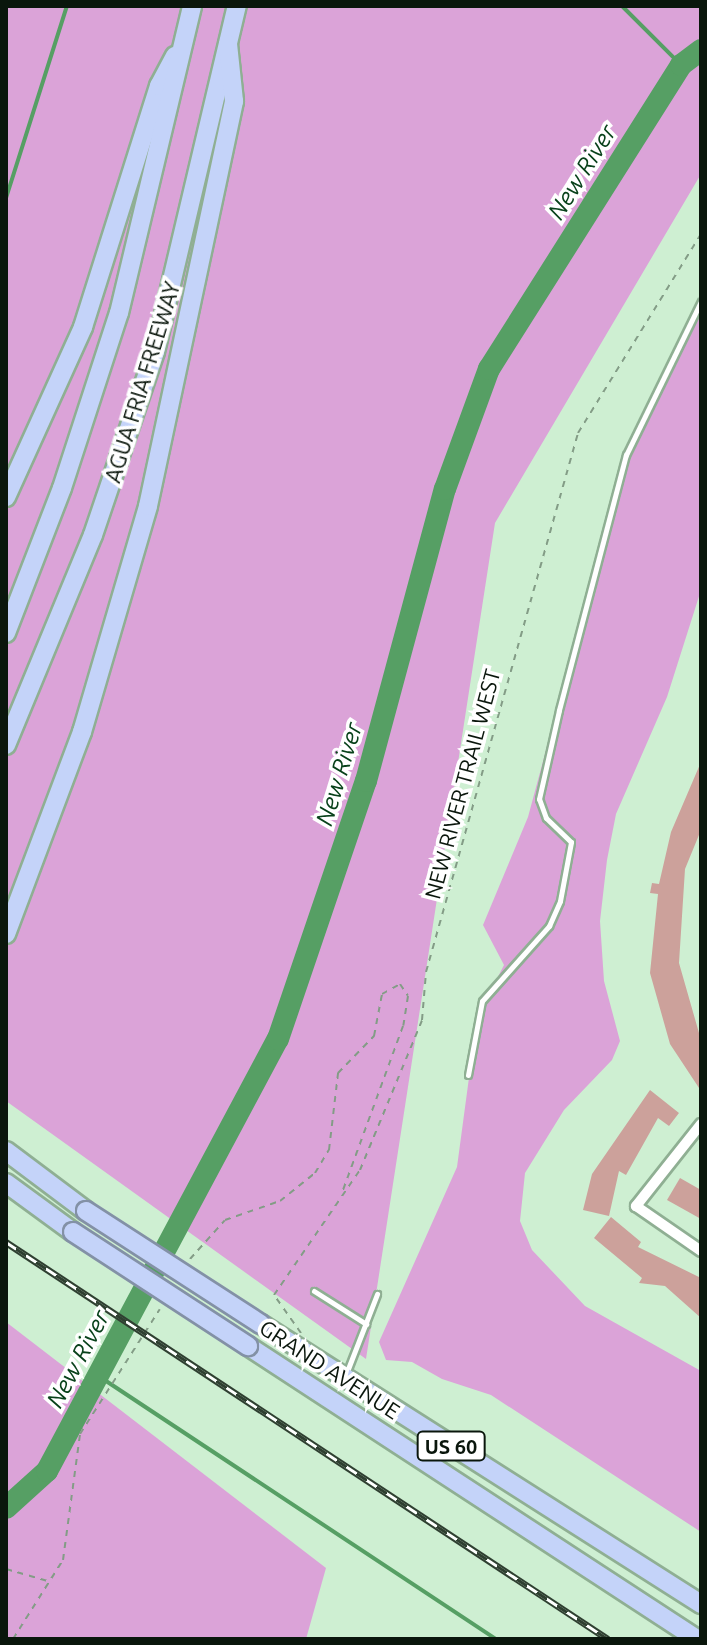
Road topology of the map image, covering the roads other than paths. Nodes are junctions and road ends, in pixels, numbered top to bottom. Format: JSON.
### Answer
{"nodes":[{"id":1,"x":192,"y":6,"type":"edge"},
{"id":2,"x":237,"y":6,"type":"edge"},
{"id":3,"x":186,"y":36,"type":"junction"},
{"id":4,"x":228,"y":44,"type":"junction"},
{"id":5,"x":701,"y":301,"type":"edge"},
{"id":6,"x":6,"y":497,"type":"edge"},
{"id":7,"x":6,"y":633,"type":"edge"},
{"id":8,"x":6,"y":745,"type":"edge"},
{"id":9,"x":6,"y":934,"type":"edge"},
{"id":10,"x":468,"y":1075,"type":"dead end"},
{"id":11,"x":701,"y":1124,"type":"edge"},
{"id":12,"x":6,"y":1151,"type":"edge"},
{"id":13,"x":6,"y":1183,"type":"edge"},
{"id":14,"x":701,"y":1251,"type":"edge"},
{"id":15,"x":314,"y":1291,"type":"dead end"},
{"id":16,"x":377,"y":1294,"type":"dead end"},
{"id":17,"x":366,"y":1324,"type":"junction"},
{"id":18,"x":343,"y":1378,"type":"junction"},
{"id":19,"x":641,"y":1565,"type":"junction"},
{"id":20,"x":625,"y":1592,"type":"junction"},
{"id":21,"x":701,"y":1604,"type":"edge"},
{"id":22,"x":697,"y":1639,"type":"edge"}],
"edges":[{"from":1,"to":3,"type":"highway","name":"AGUA FRIA FREEWAY"},
{"from":2,"to":4,"type":"highway","name":"AGUA FRIA FREEWAY"},
{"from":3,"to":6,"type":"highway"},
{"from":3,"to":7,"type":"highway","name":"AGUA FRIA FREEWAY"},
{"from":4,"to":8,"type":"highway","name":"AGUA FRIA FREEWAY"},
{"from":4,"to":9,"type":"highway"},
{"from":5,"to":10,"type":"lane"},
{"from":11,"to":14,"type":"street"},
{"from":12,"to":18,"type":"highway","name":"GRAND AVENUE","number":"US 60","bridge":true},
{"from":13,"to":20,"type":"highway","name":"GRAND AVENUE","number":"US 60","bridge":true},
{"from":15,"to":17,"type":"lane"},
{"from":16,"to":17,"type":"lane"},
{"from":17,"to":18,"type":"lane"},
{"from":18,"to":19,"type":"highway","name":"GRAND AVENUE","number":"US 60"},
{"from":19,"to":20,"type":"highway"},
{"from":19,"to":21,"type":"highway","name":"GRAND AVENUE","number":"US 60"},
{"from":20,"to":22,"type":"highway","name":"GRAND AVENUE","number":"US 60"}]}
